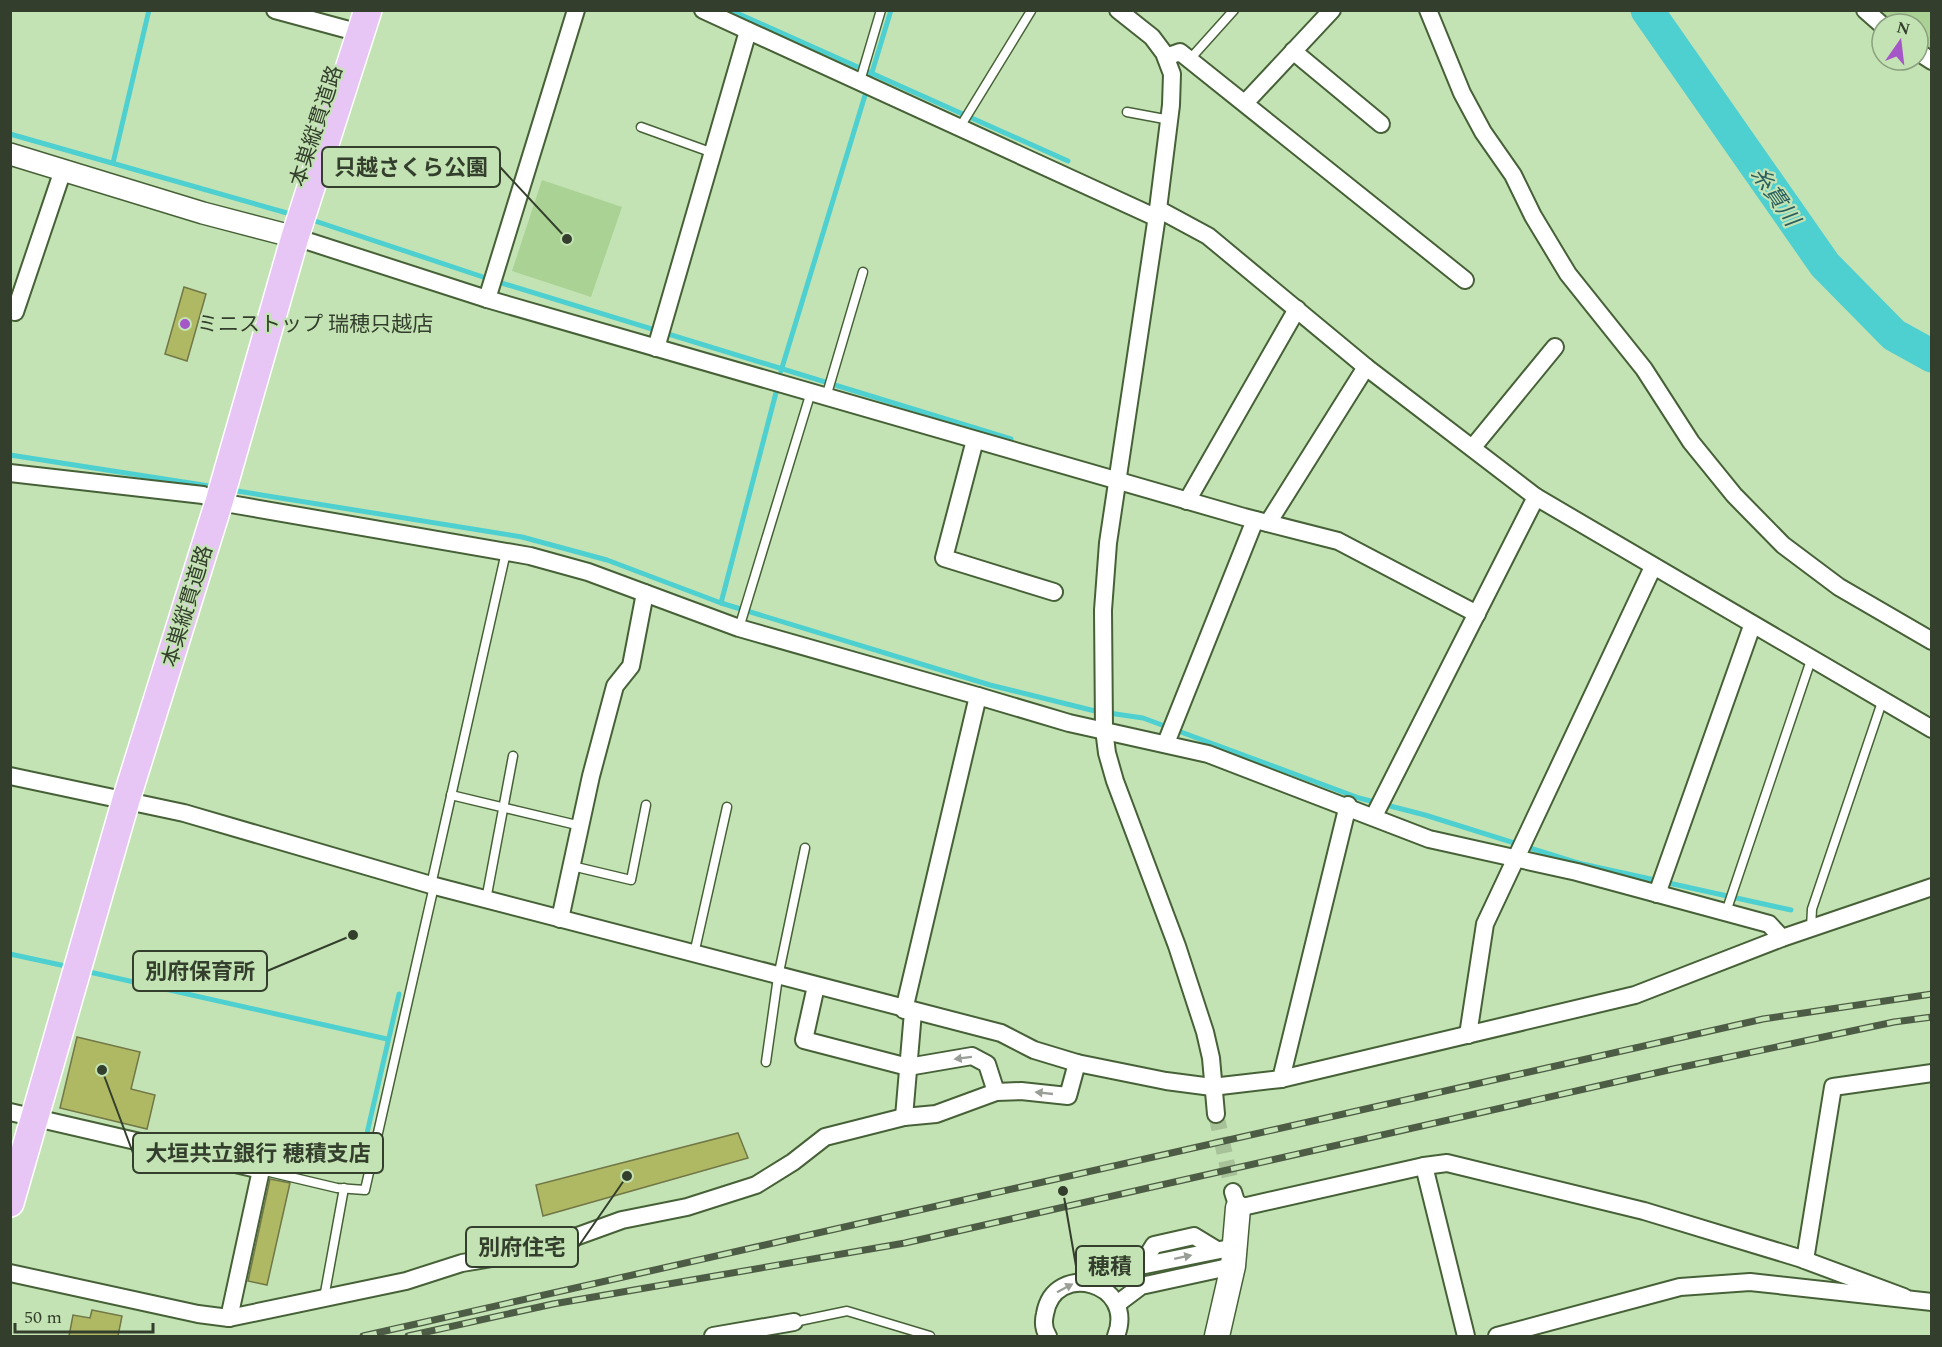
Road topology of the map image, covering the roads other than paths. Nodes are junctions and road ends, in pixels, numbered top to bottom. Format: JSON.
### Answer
{"nodes":[{"id":1,"x":275,"y":10,"type":"edge"},
{"id":2,"x":576,"y":10,"type":"edge"},
{"id":3,"x":703,"y":10,"type":"edge"},
{"id":4,"x":881,"y":10,"type":"edge"},
{"id":5,"x":1118,"y":10,"type":"edge"},
{"id":6,"x":1234,"y":10,"type":"edge"},
{"id":7,"x":1428,"y":10,"type":"edge"},
{"id":8,"x":1031,"y":11,"type":"edge"},
{"id":9,"x":1328,"y":12,"type":"edge"},
{"id":10,"x":358,"y":21,"type":"edge"},
{"id":11,"x":748,"y":31,"type":"junction"},
{"id":12,"x":1293,"y":51,"type":"junction"},
{"id":13,"x":1166,"y":57,"type":"junction"},
{"id":14,"x":1190,"y":59,"type":"junction"},
{"id":15,"x":860,"y":81,"type":"junction"},
{"id":16,"x":1245,"y":103,"type":"junction"},
{"id":17,"x":1127,"y":112,"type":"dead end"},
{"id":18,"x":1170,"y":120,"type":"junction"},
{"id":19,"x":1381,"y":124,"type":"dead end"},
{"id":20,"x":641,"y":127,"type":"dead end"},
{"id":21,"x":960,"y":127,"type":"junction"},
{"id":22,"x":713,"y":153,"type":"junction"},
{"id":23,"x":10,"y":154,"type":"edge"},
{"id":24,"x":63,"y":170,"type":"junction"},
{"id":25,"x":1157,"y":213,"type":"junction"},
{"id":26,"x":287,"y":235,"type":"junction"},
{"id":27,"x":863,"y":272,"type":"dead end"},
{"id":28,"x":1465,"y":280,"type":"dead end"},
{"id":29,"x":486,"y":299,"type":"junction"},
{"id":30,"x":1297,"y":309,"type":"junction"},
{"id":31,"x":10,"y":310,"type":"edge"},
{"id":32,"x":1555,"y":347,"type":"dead end"},
{"id":33,"x":656,"y":348,"type":"junction"},
{"id":34,"x":1366,"y":367,"type":"junction"},
{"id":35,"x":819,"y":395,"type":"junction"},
{"id":36,"x":975,"y":440,"type":"junction"},
{"id":37,"x":1473,"y":447,"type":"junction"},
{"id":38,"x":10,"y":473,"type":"edge"},
{"id":39,"x":1118,"y":481,"type":"junction"},
{"id":40,"x":211,"y":498,"type":"junction"},
{"id":41,"x":1536,"y":498,"type":"junction"},
{"id":42,"x":1187,"y":501,"type":"junction"},
{"id":43,"x":1261,"y":522,"type":"junction"},
{"id":44,"x":506,"y":552,"type":"junction"},
{"id":45,"x":1653,"y":567,"type":"junction"},
{"id":46,"x":1054,"y":592,"type":"dead end"},
{"id":47,"x":645,"y":593,"type":"junction"},
{"id":48,"x":1477,"y":614,"type":"junction"},
{"id":49,"x":1752,"y":626,"type":"junction"},
{"id":50,"x":739,"y":628,"type":"junction"},
{"id":51,"x":1932,"y":641,"type":"edge"},
{"id":52,"x":1811,"y":660,"type":"junction"},
{"id":53,"x":978,"y":696,"type":"junction"},
{"id":54,"x":1882,"y":702,"type":"junction"},
{"id":55,"x":1104,"y":729,"type":"junction"},
{"id":56,"x":1932,"y":729,"type":"edge"},
{"id":57,"x":1166,"y":743,"type":"junction"},
{"id":58,"x":513,"y":756,"type":"dead end"},
{"id":59,"x":10,"y":776,"type":"edge"},
{"id":60,"x":451,"y":795,"type":"junction"},
{"id":61,"x":118,"y":798,"type":"junction"},
{"id":62,"x":646,"y":805,"type":"dead end"},
{"id":63,"x":1348,"y":806,"type":"junction"},
{"id":64,"x":503,"y":807,"type":"junction"},
{"id":65,"x":727,"y":807,"type":"dead end"},
{"id":66,"x":1374,"y":816,"type":"junction"},
{"id":67,"x":580,"y":826,"type":"junction"},
{"id":68,"x":805,"y":848,"type":"dead end"},
{"id":69,"x":1517,"y":858,"type":"junction"},
{"id":70,"x":572,"y":866,"type":"junction"},
{"id":71,"x":433,"y":885,"type":"junction"},
{"id":72,"x":1932,"y":887,"type":"edge"},
{"id":73,"x":1657,"y":894,"type":"junction"},
{"id":74,"x":486,"y":900,"type":"junction"},
{"id":75,"x":1726,"y":912,"type":"junction"},
{"id":76,"x":560,"y":919,"type":"junction"},
{"id":77,"x":1811,"y":928,"type":"junction"},
{"id":78,"x":1782,"y":938,"type":"junction"},
{"id":79,"x":693,"y":954,"type":"junction"},
{"id":80,"x":778,"y":977,"type":"junction"},
{"id":81,"x":816,"y":986,"type":"junction"},
{"id":82,"x":909,"y":1011,"type":"junction"},
{"id":83,"x":1468,"y":1035,"type":"junction"},
{"id":84,"x":766,"y":1062,"type":"dead end"},
{"id":85,"x":1077,"y":1063,"type":"junction"},
{"id":86,"x":908,"y":1067,"type":"junction"},
{"id":87,"x":1932,"y":1073,"type":"edge"},
{"id":88,"x":1281,"y":1079,"type":"junction"},
{"id":89,"x":1212,"y":1087,"type":"junction"},
{"id":90,"x":996,"y":1092,"type":"junction"},
{"id":91,"x":1216,"y":1114,"type":"tunnel mouth"},
{"id":92,"x":904,"y":1117,"type":"junction"},
{"id":93,"x":18,"y":1121,"type":"edge"},
{"id":94,"x":1424,"y":1166,"type":"junction"},
{"id":95,"x":261,"y":1170,"type":"junction"},
{"id":96,"x":344,"y":1188,"type":"junction"},
{"id":97,"x":1235,"y":1200,"type":"joint"},
{"id":98,"x":10,"y":1203,"type":"edge"},
{"id":99,"x":1228,"y":1254,"type":"junction"},
{"id":100,"x":1805,"y":1260,"type":"junction"},
{"id":101,"x":10,"y":1274,"type":"edge"},
{"id":102,"x":1087,"y":1283,"type":"junction"},
{"id":103,"x":1904,"y":1297,"type":"junction"},
{"id":104,"x":324,"y":1298,"type":"junction"},
{"id":105,"x":1932,"y":1302,"type":"edge"},
{"id":106,"x":1117,"y":1304,"type":"junction"},
{"id":107,"x":229,"y":1318,"type":"junction"},
{"id":108,"x":794,"y":1322,"type":"joint"},
{"id":109,"x":713,"y":1336,"type":"edge"},
{"id":110,"x":930,"y":1336,"type":"edge"},
{"id":111,"x":1048,"y":1336,"type":"edge"},
{"id":112,"x":1116,"y":1336,"type":"edge"},
{"id":113,"x":1217,"y":1336,"type":"edge"},
{"id":114,"x":1466,"y":1336,"type":"edge"},
{"id":115,"x":1497,"y":1336,"type":"edge"}],
"edges":[{"from":1,"to":10,"type":"street"},
{"from":2,"to":29,"type":"street"},
{"from":3,"to":11,"type":"street"},
{"from":4,"to":15,"type":"lane"},
{"from":5,"to":13,"type":"street"},
{"from":6,"to":14,"type":"lane"},
{"from":7,"to":51,"type":"street"},
{"from":8,"to":21,"type":"lane"},
{"from":9,"to":12,"type":"street"},
{"from":10,"to":26,"type":"main road","name":"本巣縦貫道路"},
{"from":11,"to":15,"type":"street"},
{"from":11,"to":22,"type":"street"},
{"from":12,"to":16,"type":"street"},
{"from":12,"to":19,"type":"street"},
{"from":13,"to":14,"type":"street"},
{"from":13,"to":18,"type":"street"},
{"from":14,"to":16,"type":"street"},
{"from":15,"to":21,"type":"street"},
{"from":16,"to":28,"type":"street"},
{"from":17,"to":18,"type":"lane"},
{"from":18,"to":25,"type":"street"},
{"from":20,"to":22,"type":"lane"},
{"from":21,"to":25,"type":"street"},
{"from":22,"to":33,"type":"street"},
{"from":23,"to":24,"type":"street"},
{"from":24,"to":26,"type":"street"},
{"from":24,"to":31,"type":"street"},
{"from":25,"to":30,"type":"street"},
{"from":25,"to":39,"type":"street"},
{"from":26,"to":29,"type":"street"},
{"from":26,"to":40,"type":"main road","name":"本巣縦貫道路"},
{"from":27,"to":35,"type":"lane"},
{"from":29,"to":33,"type":"street"},
{"from":30,"to":34,"type":"street"},
{"from":30,"to":42,"type":"street"},
{"from":32,"to":37,"type":"street"},
{"from":33,"to":35,"type":"street"},
{"from":34,"to":37,"type":"street"},
{"from":34,"to":43,"type":"street"},
{"from":35,"to":36,"type":"street"},
{"from":35,"to":50,"type":"lane"},
{"from":36,"to":39,"type":"street"},
{"from":36,"to":46,"type":"street"},
{"from":37,"to":41,"type":"street"},
{"from":38,"to":40,"type":"street"},
{"from":39,"to":42,"type":"street"},
{"from":39,"to":55,"type":"street"},
{"from":40,"to":44,"type":"street"},
{"from":40,"to":61,"type":"main road","name":"本巣縦貫道路"},
{"from":41,"to":45,"type":"street"},
{"from":41,"to":48,"type":"street"},
{"from":42,"to":43,"type":"street"},
{"from":43,"to":48,"type":"street"},
{"from":43,"to":57,"type":"street"},
{"from":44,"to":47,"type":"street"},
{"from":44,"to":60,"type":"lane"},
{"from":45,"to":49,"type":"street"},
{"from":45,"to":69,"type":"street"},
{"from":47,"to":50,"type":"street"},
{"from":47,"to":67,"type":"street"},
{"from":48,"to":66,"type":"street"},
{"from":49,"to":52,"type":"street"},
{"from":49,"to":73,"type":"street"},
{"from":50,"to":53,"type":"street"},
{"from":52,"to":54,"type":"street"},
{"from":52,"to":75,"type":"lane"},
{"from":53,"to":55,"type":"street"},
{"from":53,"to":82,"type":"street"},
{"from":54,"to":56,"type":"street"},
{"from":54,"to":77,"type":"lane"},
{"from":55,"to":57,"type":"street"},
{"from":55,"to":89,"type":"street"},
{"from":57,"to":63,"type":"street"},
{"from":58,"to":64,"type":"lane"},
{"from":59,"to":61,"type":"street"},
{"from":60,"to":64,"type":"lane"},
{"from":60,"to":71,"type":"lane"},
{"from":61,"to":71,"type":"street"},
{"from":61,"to":93,"type":"main road","name":"本巣縦貫道路"},
{"from":62,"to":70,"type":"lane"},
{"from":63,"to":66,"type":"street"},
{"from":63,"to":88,"type":"street"},
{"from":64,"to":67,"type":"lane"},
{"from":64,"to":74,"type":"lane"},
{"from":65,"to":79,"type":"lane"},
{"from":66,"to":69,"type":"street"},
{"from":67,"to":70,"type":"street"},
{"from":68,"to":80,"type":"lane"},
{"from":69,"to":73,"type":"street"},
{"from":69,"to":83,"type":"street"},
{"from":70,"to":76,"type":"street"},
{"from":71,"to":74,"type":"street"},
{"from":71,"to":96,"type":"lane"},
{"from":72,"to":77,"type":"street"},
{"from":73,"to":75,"type":"street"},
{"from":74,"to":76,"type":"street"},
{"from":75,"to":78,"type":"street"},
{"from":76,"to":79,"type":"street"},
{"from":77,"to":78,"type":"street"},
{"from":78,"to":83,"type":"street"},
{"from":79,"to":80,"type":"street"},
{"from":80,"to":81,"type":"street"},
{"from":80,"to":84,"type":"lane"},
{"from":81,"to":82,"type":"street"},
{"from":81,"to":86,"type":"street"},
{"from":82,"to":85,"type":"street"},
{"from":82,"to":86,"type":"street"},
{"from":83,"to":88,"type":"street"},
{"from":85,"to":89,"type":"street"},
{"from":85,"to":90,"type":"street","one_way":true},
{"from":90,"to":86,"type":"street","one_way":true},
{"from":86,"to":92,"type":"street"},
{"from":87,"to":100,"type":"street"},
{"from":88,"to":89,"type":"street"},
{"from":89,"to":91,"type":"street"},
{"from":90,"to":92,"type":"street"},
{"from":92,"to":104,"type":"street"},
{"from":93,"to":95,"type":"street"},
{"from":93,"to":98,"type":"main road","name":"本巣縦貫道路"},
{"from":94,"to":97,"type":"street"},
{"from":94,"to":100,"type":"street"},
{"from":94,"to":114,"type":"street"},
{"from":95,"to":96,"type":"lane"},
{"from":95,"to":107,"type":"street"},
{"from":96,"to":104,"type":"lane"},
{"from":97,"to":99,"type":"main road"},
{"from":102,"to":99,"type":"street","one_way":true},
{"from":99,"to":106,"type":"street"},
{"from":99,"to":113,"type":"main road"},
{"from":100,"to":103,"type":"street"},
{"from":101,"to":107,"type":"street"},
{"from":102,"to":106,"type":"street"},
{"from":111,"to":102,"type":"street","one_way":true},
{"from":103,"to":105,"type":"street"},
{"from":103,"to":115,"type":"street"},
{"from":104,"to":107,"type":"street"},
{"from":106,"to":112,"type":"street"},
{"from":108,"to":109,"type":"street"},
{"from":108,"to":110,"type":"lane"}]}
